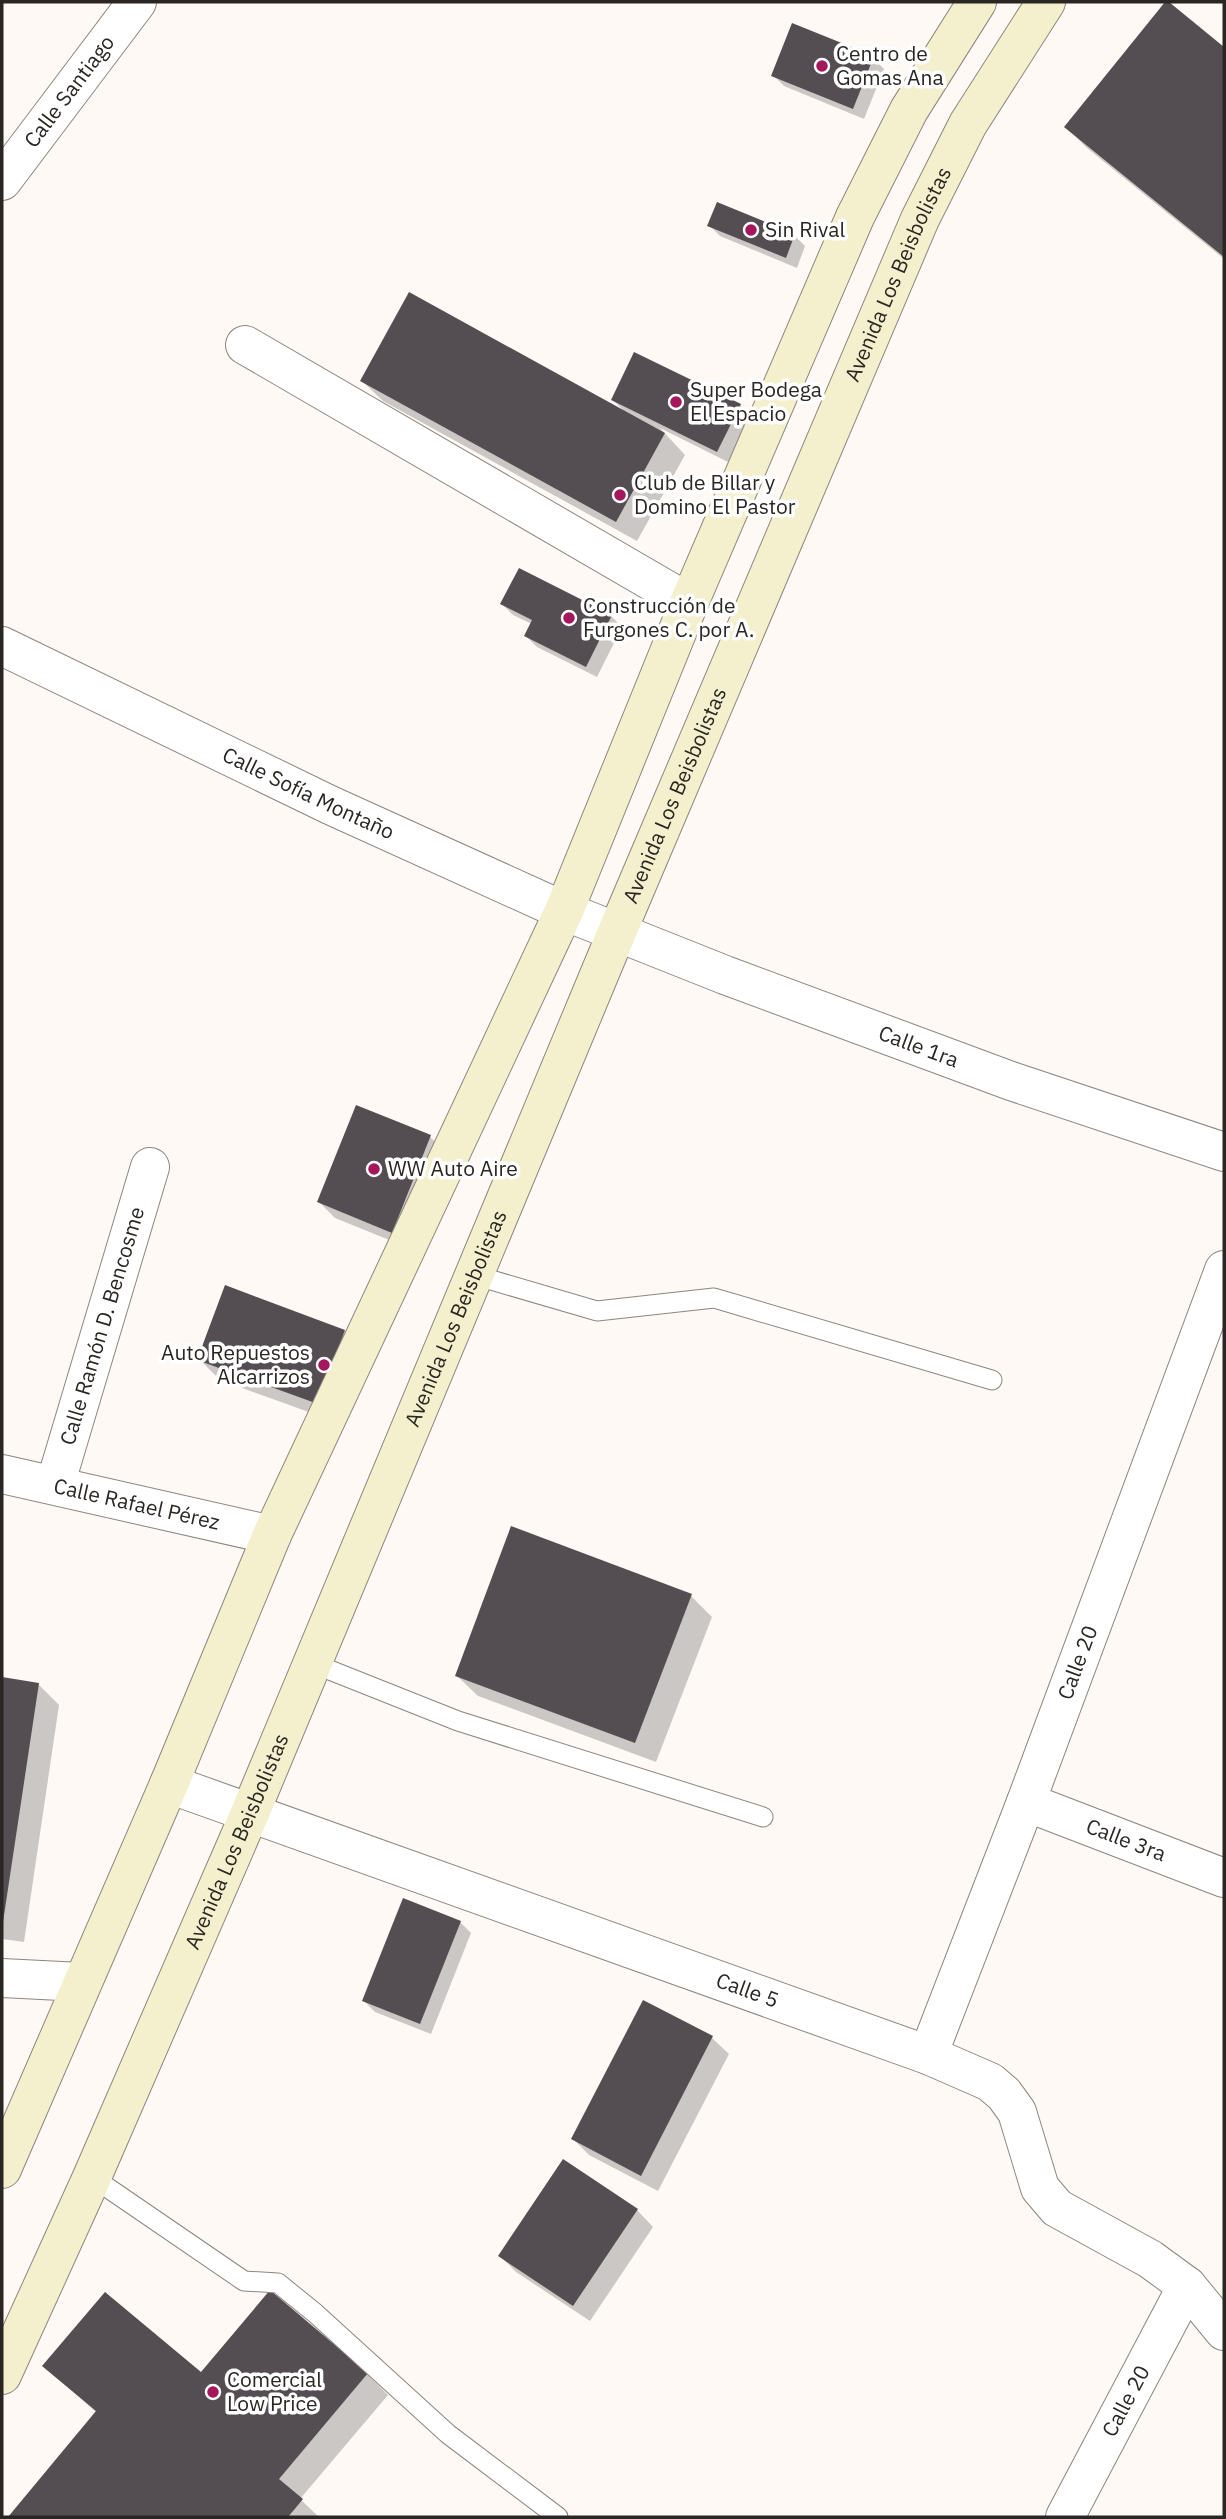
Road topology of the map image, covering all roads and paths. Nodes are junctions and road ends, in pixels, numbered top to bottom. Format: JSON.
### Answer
{"nodes":[{"id":1,"x":137,"y":2,"type":"edge"},
{"id":2,"x":977,"y":2,"type":"edge"},
{"id":3,"x":1046,"y":2,"type":"edge"},
{"id":4,"x":2,"y":181,"type":"edge"},
{"id":5,"x":245,"y":345,"type":"dead end"},
{"id":6,"x":689,"y":603,"type":"junction"},
{"id":7,"x":2,"y":646,"type":"edge"},
{"id":8,"x":564,"y":911,"type":"junction"},
{"id":9,"x":617,"y":932,"type":"junction"},
{"id":10,"x":1224,"y":1152,"type":"edge"},
{"id":11,"x":150,"y":1167,"type":"dead end"},
{"id":12,"x":1224,"y":1270,"type":"edge"},
{"id":13,"x":474,"y":1275,"type":"junction"},
{"id":14,"x":992,"y":1380,"type":"dead end"},
{"id":15,"x":2,"y":1474,"type":"edge"},
{"id":16,"x":55,"y":1485,"type":"junction"},
{"id":17,"x":272,"y":1535,"type":"junction"},
{"id":18,"x":312,"y":1663,"type":"junction"},
{"id":19,"x":169,"y":1784,"type":"junction"},
{"id":20,"x":1026,"y":1802,"type":"junction"},
{"id":21,"x":250,"y":1813,"type":"junction"},
{"id":22,"x":763,"y":1817,"type":"dead end"},
{"id":23,"x":1224,"y":1878,"type":"edge"},
{"id":24,"x":2,"y":1978,"type":"edge"},
{"id":25,"x":81,"y":1982,"type":"junction"},
{"id":26,"x":928,"y":2055,"type":"junction"},
{"id":27,"x":2,"y":2169,"type":"edge"},
{"id":28,"x":92,"y":2177,"type":"junction"},
{"id":29,"x":1187,"y":2286,"type":"junction"},
{"id":30,"x":1224,"y":2331,"type":"edge"},
{"id":31,"x":2,"y":2375,"type":"edge"},
{"id":32,"x":558,"y":2517,"type":"edge"},
{"id":33,"x":1065,"y":2517,"type":"edge"}],
"edges":[{"from":1,"to":4,"type":"street","name":"Calle Santiago"},
{"from":2,"to":6,"type":"main road"},
{"from":3,"to":9,"type":"main road","name":"Avenida Los Beisbolistas"},
{"from":5,"to":6,"type":"street"},
{"from":6,"to":8,"type":"main road"},
{"from":7,"to":8,"type":"street","name":"Calle Sofía Montaño"},
{"from":8,"to":9,"type":"street","name":"Calle Sofía Montaño"},
{"from":8,"to":17,"type":"main road"},
{"from":9,"to":10,"type":"street","name":"Calle 1ra"},
{"from":9,"to":13,"type":"main road","name":"Avenida Los Beisbolistas"},
{"from":11,"to":16,"type":"street","name":"Calle Ramón D. Bencosme"},
{"from":12,"to":20,"type":"street","name":"Calle 20"},
{"from":13,"to":14,"type":"lane"},
{"from":13,"to":18,"type":"main road","name":"Avenida Los Beisbolistas"},
{"from":15,"to":16,"type":"street","name":"Calle Rafael Pérez"},
{"from":16,"to":17,"type":"street","name":"Calle Rafael Pérez"},
{"from":17,"to":19,"type":"main road"},
{"from":18,"to":21,"type":"main road","name":"Avenida Los Beisbolistas"},
{"from":18,"to":22,"type":"lane"},
{"from":19,"to":21,"type":"street","name":"Calle 5"},
{"from":19,"to":25,"type":"main road"},
{"from":20,"to":23,"type":"street","name":"Calle 3ra"},
{"from":20,"to":26,"type":"street","name":"Calle 20"},
{"from":21,"to":26,"type":"street","name":"Calle 5"},
{"from":21,"to":28,"type":"main road","name":"Avenida Los Beisbolistas"},
{"from":24,"to":25,"type":"street"},
{"from":25,"to":27,"type":"main road"},
{"from":26,"to":29,"type":"street","name":"Calle 5"},
{"from":28,"to":31,"type":"main road","name":"Avenida Los Beisbolistas"},
{"from":28,"to":32,"type":"lane"},
{"from":29,"to":30,"type":"street","name":"Calle 5"},
{"from":29,"to":33,"type":"street","name":"Calle 20"}]}
